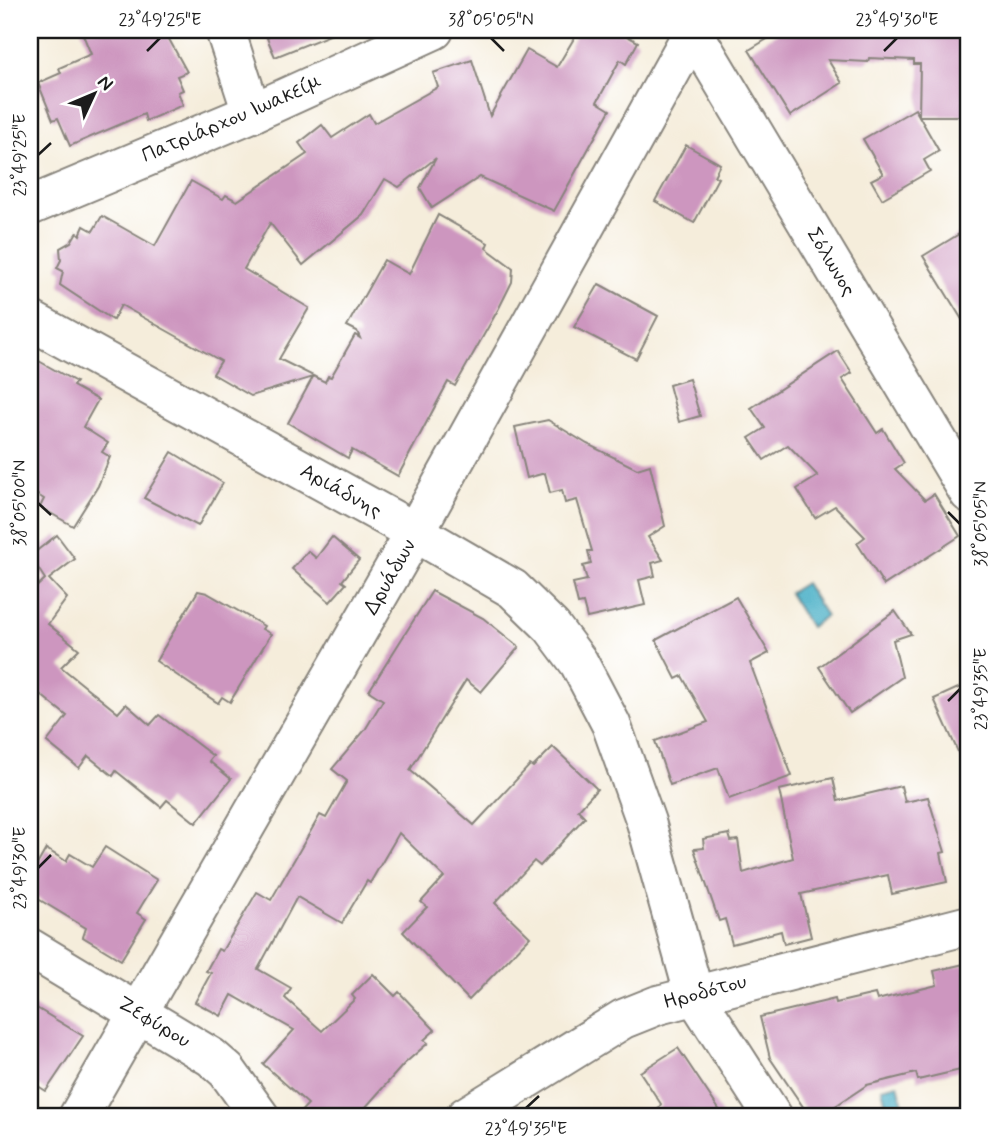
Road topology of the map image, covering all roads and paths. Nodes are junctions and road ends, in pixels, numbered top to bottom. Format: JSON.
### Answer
{"nodes":[{"id":1,"x":225,"y":30,"type":"edge"},
{"id":2,"x":434,"y":30,"type":"edge"},
{"id":3,"x":693,"y":31,"type":"edge"},
{"id":4,"x":252,"y":113,"type":"junction"},
{"id":5,"x":30,"y":206,"type":"edge"},
{"id":6,"x":30,"y":320,"type":"edge"},
{"id":7,"x":969,"y":493,"type":"edge"},
{"id":8,"x":415,"y":532,"type":"junction"},
{"id":9,"x":969,"y":925,"type":"edge"},
{"id":10,"x":30,"y":948,"type":"edge"},
{"id":11,"x":694,"y":994,"type":"junction"},
{"id":12,"x":139,"y":1013,"type":"junction"},
{"id":13,"x":78,"y":1117,"type":"edge"},
{"id":14,"x":260,"y":1117,"type":"edge"},
{"id":15,"x":465,"y":1117,"type":"edge"},
{"id":16,"x":773,"y":1117,"type":"edge"}],
"edges":[{"from":1,"to":4,"type":"street"},
{"from":2,"to":4,"type":"street","name":"Πατριάρχου Ιωακείμ"},
{"from":3,"to":7,"type":"street","name":"Σόλωνος"},
{"from":3,"to":8,"type":"street","name":"Δρυάδων"},
{"from":4,"to":5,"type":"street","name":"Πατριάρχου Ιωακείμ"},
{"from":6,"to":8,"type":"street","name":"Αριάδνης"},
{"from":8,"to":11,"type":"street","name":"Αριάδνης"},
{"from":8,"to":12,"type":"street","name":"Δρυάδων"},
{"from":9,"to":11,"type":"street","name":"Ηροδότου"},
{"from":10,"to":12,"type":"street","name":"Ζεφύρου"},
{"from":11,"to":15,"type":"street","name":"Ηροδότου"},
{"from":11,"to":16,"type":"street","name":"Αριάδνης"},
{"from":12,"to":13,"type":"street","name":"Δρυάδων"},
{"from":12,"to":14,"type":"street","name":"Ζεφύρου"}]}
